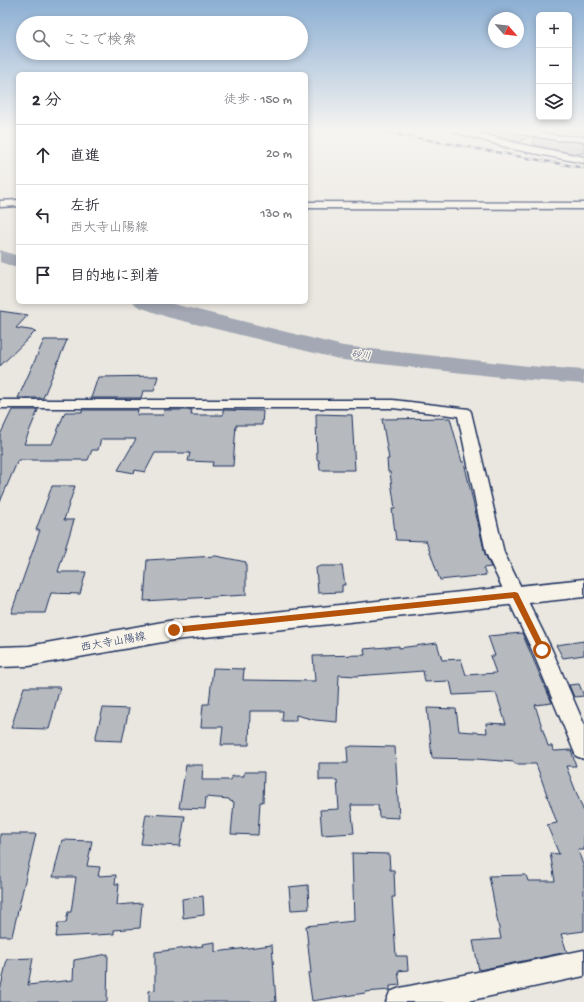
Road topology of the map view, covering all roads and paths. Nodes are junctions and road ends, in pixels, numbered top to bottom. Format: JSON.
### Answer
{"nodes":[{"id":1,"x":16,"y":203,"type":"edge"},
{"id":2,"x":0,"y":204,"type":"edge"},
{"id":3,"x":308,"y":206,"type":"edge"},
{"id":4,"x":584,"y":206,"type":"edge"},
{"id":5,"x":0,"y":404,"type":"edge"},
{"id":6,"x":584,"y":588,"type":"edge"},
{"id":7,"x":515,"y":595,"type":"junction"},
{"id":8,"x":0,"y":657,"type":"edge"},
{"id":9,"x":584,"y":749,"type":"edge"},
{"id":10,"x":584,"y":963,"type":"edge"},
{"id":11,"x":400,"y":1002,"type":"edge"}],
"edges":[{"from":1,"to":2,"type":"street"},
{"from":3,"to":4,"type":"street"},
{"from":5,"to":7,"type":"street"},
{"from":6,"to":7,"type":"main road","name":"西大寺山陽線"},
{"from":7,"to":8,"type":"main road","name":"西大寺山陽線"},
{"from":7,"to":9,"type":"street"},
{"from":10,"to":11,"type":"street"}]}
